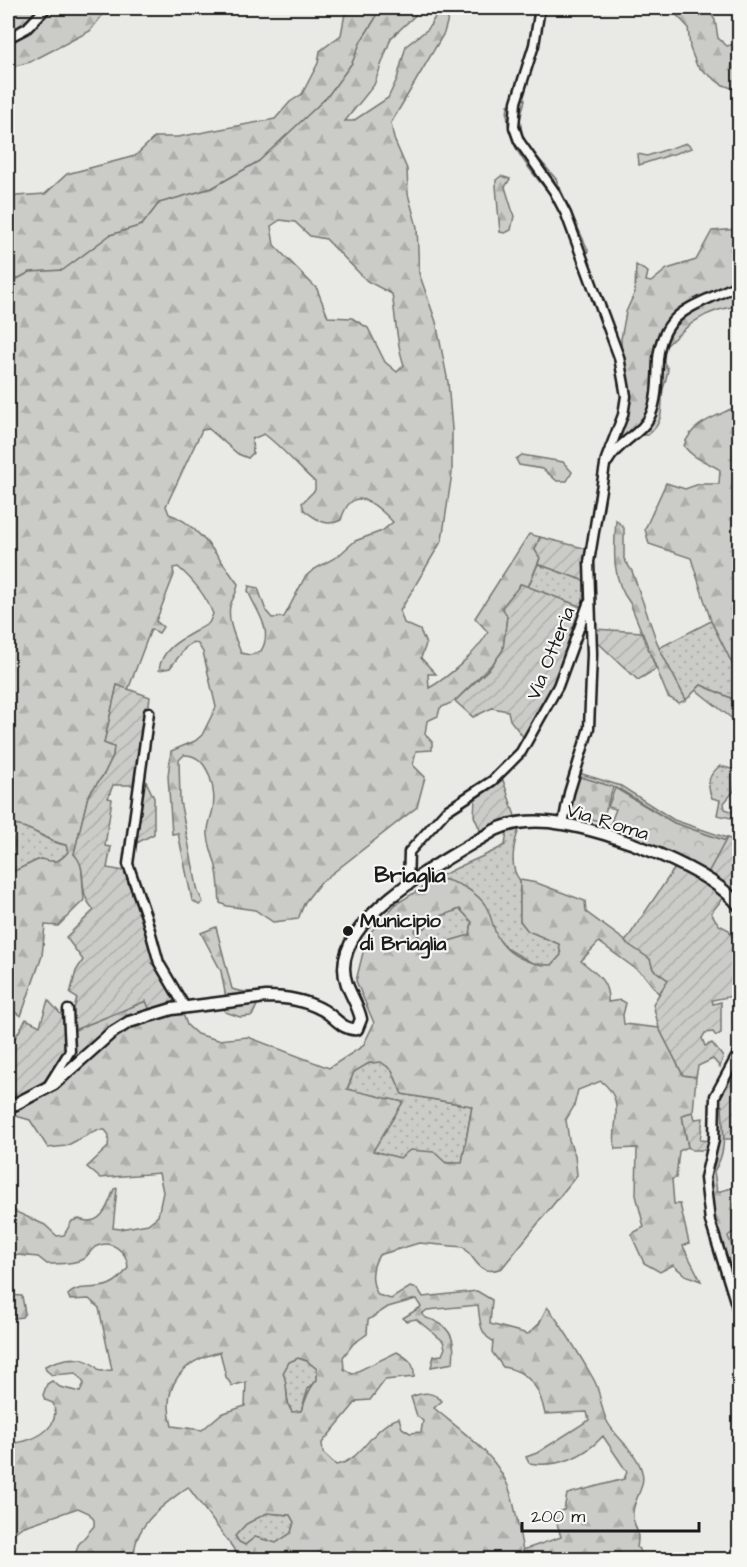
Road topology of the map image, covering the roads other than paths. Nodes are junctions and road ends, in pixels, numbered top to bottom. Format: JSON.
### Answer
{"nodes":[{"id":1,"x":46,"y":8,"type":"edge"},
{"id":2,"x":540,"y":8,"type":"edge"},
{"id":3,"x":8,"y":38,"type":"edge"},
{"id":4,"x":740,"y":283,"type":"edge"},
{"id":5,"x":604,"y":472,"type":"junction"},
{"id":6,"x":589,"y":601,"type":"junction"},
{"id":7,"x":149,"y":712,"type":"dead end"},
{"id":8,"x":563,"y":824,"type":"junction"},
{"id":9,"x":408,"y":885,"type":"junction"},
{"id":10,"x":740,"y":907,"type":"edge"},
{"id":11,"x":185,"y":1007,"type":"junction"},
{"id":12,"x":68,"y":1010,"type":"dead end"},
{"id":13,"x":740,"y":1050,"type":"edge"},
{"id":14,"x":47,"y":1088,"type":"junction"},
{"id":15,"x":8,"y":1108,"type":"edge"},
{"id":16,"x":740,"y":1317,"type":"edge"}],
"edges":[{"from":1,"to":3,"type":"street"},
{"from":2,"to":5,"type":"street"},
{"from":4,"to":5,"type":"street"},
{"from":5,"to":6,"type":"street"},
{"from":6,"to":8,"type":"street","name":"Via Otteria"},
{"from":6,"to":9,"type":"street","name":"Via Otteria"},
{"from":7,"to":11,"type":"street"},
{"from":8,"to":9,"type":"main road","name":"Via Roma"},
{"from":8,"to":10,"type":"main road","name":"Via Roma"},
{"from":9,"to":11,"type":"main road","name":"Via Roma"},
{"from":11,"to":14,"type":"main road"},
{"from":12,"to":14,"type":"street"},
{"from":13,"to":16,"type":"street"},
{"from":14,"to":15,"type":"main road"}]}
